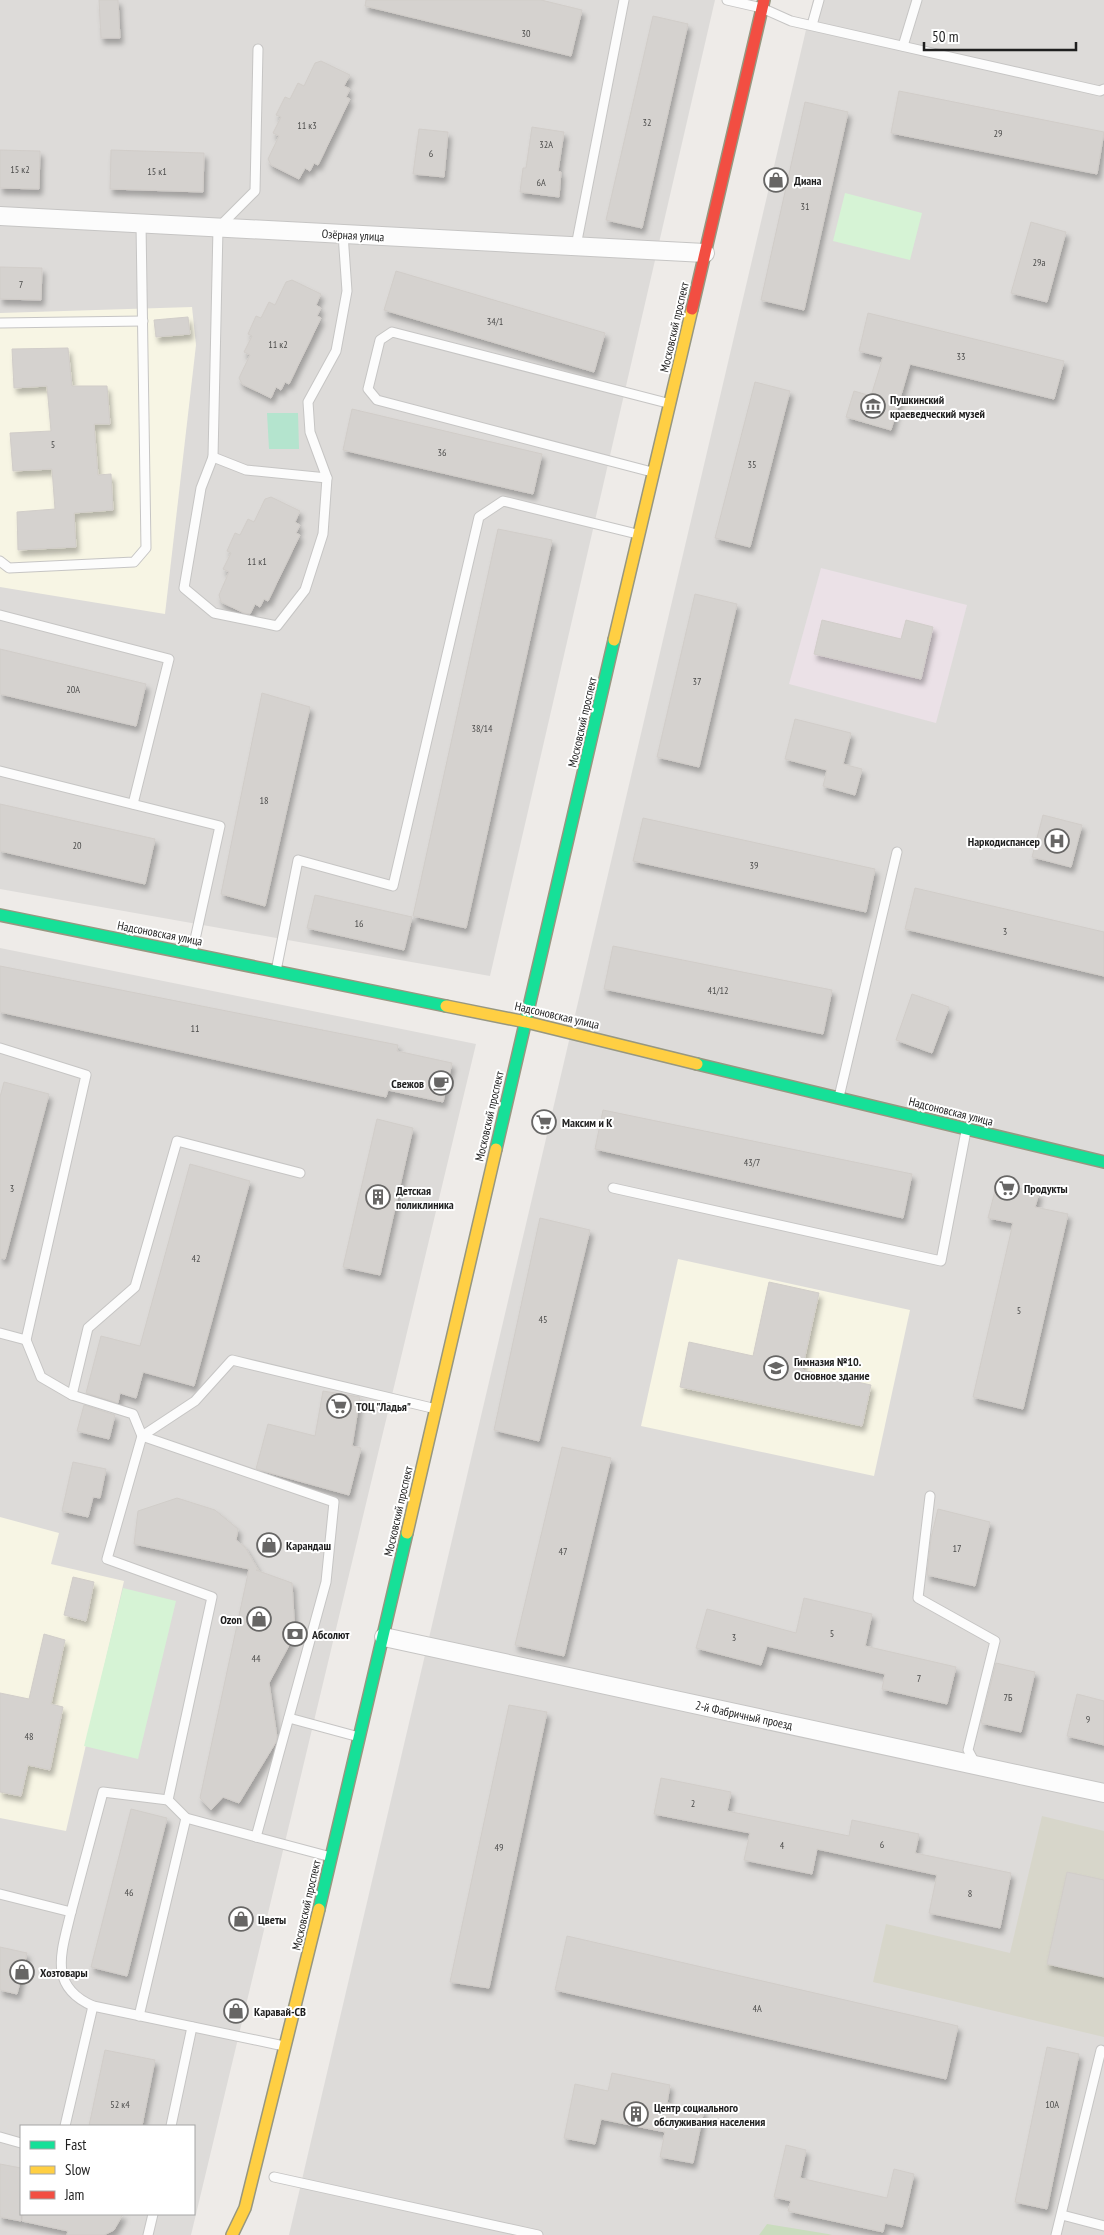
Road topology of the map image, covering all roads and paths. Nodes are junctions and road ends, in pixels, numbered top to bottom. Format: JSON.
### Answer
{"nodes":[{"id":1,"x":624,"y":0,"type":"edge"},
{"id":2,"x":726,"y":0,"type":"edge"},
{"id":3,"x":819,"y":0,"type":"edge"},
{"id":4,"x":917,"y":0,"type":"edge"},
{"id":5,"x":763,"y":4,"type":"edge"},
{"id":6,"x":812,"y":25,"type":"junction"},
{"id":7,"x":903,"y":46,"type":"junction"},
{"id":8,"x":258,"y":49,"type":"dead end"},
{"id":9,"x":1104,"y":89,"type":"edge"},
{"id":10,"x":0,"y":216,"type":"edge"},
{"id":11,"x":141,"y":224,"type":"junction"},
{"id":12,"x":218,"y":228,"type":"junction"},
{"id":13,"x":343,"y":234,"type":"junction"},
{"id":14,"x":576,"y":246,"type":"junction"},
{"id":15,"x":705,"y":253,"type":"junction"},
{"id":16,"x":143,"y":321,"type":"junction"},
{"id":17,"x":0,"y":324,"type":"edge"},
{"id":18,"x":670,"y":404,"type":"junction"},
{"id":19,"x":213,"y":457,"type":"junction"},
{"id":20,"x":654,"y":472,"type":"junction"},
{"id":21,"x":327,"y":478,"type":"junction"},
{"id":22,"x":640,"y":534,"type":"junction"},
{"id":23,"x":0,"y":561,"type":"edge"},
{"id":24,"x":0,"y":615,"type":"edge"},
{"id":25,"x":0,"y":771,"type":"edge"},
{"id":26,"x":133,"y":804,"type":"junction"},
{"id":27,"x":897,"y":852,"type":"dead end"},
{"id":28,"x":0,"y":915,"type":"edge"},
{"id":29,"x":191,"y":954,"type":"junction"},
{"id":30,"x":276,"y":971,"type":"junction"},
{"id":31,"x":526,"y":1022,"type":"junction"},
{"id":32,"x":0,"y":1048,"type":"edge"},
{"id":33,"x":839,"y":1098,"type":"junction"},
{"id":34,"x":966,"y":1129,"type":"junction"},
{"id":35,"x":1104,"y":1162,"type":"edge"},
{"id":36,"x":300,"y":1173,"type":"dead end"},
{"id":37,"x":613,"y":1188,"type":"dead end"},
{"id":38,"x":0,"y":1333,"type":"edge"},
{"id":39,"x":26,"y":1340,"type":"junction"},
{"id":40,"x":72,"y":1395,"type":"junction"},
{"id":41,"x":435,"y":1409,"type":"junction"},
{"id":42,"x":142,"y":1436,"type":"junction"},
{"id":43,"x":930,"y":1496,"type":"dead end"},
{"id":44,"x":384,"y":1637,"type":"junction"},
{"id":45,"x":289,"y":1718,"type":"junction"},
{"id":46,"x":359,"y":1737,"type":"junction"},
{"id":47,"x":976,"y":1765,"type":"junction"},
{"id":48,"x":1104,"y":1793,"type":"edge"},
{"id":49,"x":168,"y":1800,"type":"junction"},
{"id":50,"x":186,"y":1818,"type":"junction"},
{"id":51,"x":256,"y":1837,"type":"junction"},
{"id":52,"x":331,"y":1857,"type":"junction"},
{"id":53,"x":0,"y":1894,"type":"edge"},
{"id":54,"x":71,"y":1912,"type":"junction"},
{"id":55,"x":93,"y":2006,"type":"junction"},
{"id":56,"x":138,"y":2016,"type":"junction"},
{"id":57,"x":192,"y":2027,"type":"junction"},
{"id":58,"x":286,"y":2047,"type":"junction"},
{"id":59,"x":1101,"y":2050,"type":"dead end"},
{"id":60,"x":65,"y":2125,"type":"edge"},
{"id":61,"x":171,"y":2125,"type":"edge"},
{"id":62,"x":0,"y":2137,"type":"edge"},
{"id":63,"x":20,"y":2143,"type":"edge"},
{"id":64,"x":274,"y":2177,"type":"dead end"},
{"id":65,"x":153,"y":2215,"type":"edge"},
{"id":66,"x":1062,"y":2215,"type":"junction"},
{"id":67,"x":1104,"y":2226,"type":"edge"},
{"id":68,"x":148,"y":2235,"type":"edge"},
{"id":69,"x":232,"y":2235,"type":"edge"},
{"id":70,"x":538,"y":2235,"type":"edge"},
{"id":71,"x":1056,"y":2235,"type":"edge"}],
"edges":[{"from":1,"to":14,"type":"lane"},
{"from":2,"to":5,"type":"lane"},
{"from":3,"to":6,"type":"lane"},
{"from":4,"to":7,"type":"lane"},
{"from":5,"to":6,"type":"lane"},
{"from":5,"to":15,"type":"main road","name":"Московский проспект"},
{"from":6,"to":7,"type":"lane"},
{"from":7,"to":9,"type":"lane"},
{"from":8,"to":12,"type":"lane"},
{"from":10,"to":11,"type":"street","name":"Озёрная улица"},
{"from":11,"to":12,"type":"street","name":"Озёрная улица"},
{"from":11,"to":16,"type":"lane"},
{"from":12,"to":13,"type":"street","name":"Озёрная улица"},
{"from":12,"to":19,"type":"lane"},
{"from":13,"to":14,"type":"street","name":"Озёрная улица"},
{"from":13,"to":21,"type":"lane"},
{"from":14,"to":15,"type":"street","name":"Озёрная улица"},
{"from":15,"to":18,"type":"main road","name":"Московский проспект"},
{"from":16,"to":17,"type":"lane"},
{"from":16,"to":23,"type":"lane"},
{"from":18,"to":20,"type":"main road","name":"Московский проспект"},
{"from":18,"to":20,"type":"lane"},
{"from":19,"to":21,"type":"lane"},
{"from":19,"to":21,"type":"lane"},
{"from":20,"to":22,"type":"main road","name":"Московский проспект"},
{"from":22,"to":30,"type":"lane"},
{"from":22,"to":31,"type":"main road","name":"Московский проспект"},
{"from":24,"to":26,"type":"lane"},
{"from":25,"to":26,"type":"lane"},
{"from":26,"to":29,"type":"lane"},
{"from":27,"to":33,"type":"lane"},
{"from":28,"to":29,"type":"main road","name":"Надсоновская улица"},
{"from":29,"to":30,"type":"main road","name":"Надсоновская улица"},
{"from":30,"to":31,"type":"main road","name":"Надсоновская улица"},
{"from":31,"to":33,"type":"main road","name":"Надсоновская улица"},
{"from":31,"to":41,"type":"main road","name":"Московский проспект"},
{"from":32,"to":39,"type":"lane"},
{"from":33,"to":34,"type":"main road","name":"Надсоновская улица"},
{"from":34,"to":35,"type":"main road","name":"Надсоновская улица"},
{"from":34,"to":37,"type":"lane"},
{"from":36,"to":40,"type":"lane"},
{"from":38,"to":39,"type":"lane"},
{"from":39,"to":40,"type":"lane"},
{"from":40,"to":42,"type":"lane"},
{"from":41,"to":42,"type":"lane"},
{"from":41,"to":44,"type":"main road","name":"Московский проспект"},
{"from":42,"to":45,"type":"lane"},
{"from":42,"to":49,"type":"lane"},
{"from":43,"to":47,"type":"lane"},
{"from":44,"to":46,"type":"main road","name":"Московский проспект"},
{"from":44,"to":47,"type":"street","name":"2-й Фабричный проезд"},
{"from":45,"to":46,"type":"lane"},
{"from":45,"to":51,"type":"lane"},
{"from":46,"to":52,"type":"main road","name":"Московский проспект"},
{"from":47,"to":48,"type":"street","name":"2-й Фабричный проезд"},
{"from":49,"to":50,"type":"lane"},
{"from":49,"to":54,"type":"lane"},
{"from":50,"to":51,"type":"lane"},
{"from":50,"to":56,"type":"lane"},
{"from":51,"to":52,"type":"lane"},
{"from":52,"to":58,"type":"main road","name":"Московский проспект"},
{"from":53,"to":54,"type":"lane"},
{"from":54,"to":55,"type":"lane"},
{"from":55,"to":56,"type":"lane"},
{"from":55,"to":60,"type":"lane"},
{"from":56,"to":57,"type":"lane"},
{"from":57,"to":58,"type":"lane"},
{"from":57,"to":61,"type":"lane"},
{"from":58,"to":69,"type":"main road","name":"Московский проспект"},
{"from":59,"to":66,"type":"lane"},
{"from":62,"to":63,"type":"lane"},
{"from":64,"to":70,"type":"lane"},
{"from":65,"to":68,"type":"lane"},
{"from":66,"to":67,"type":"lane"},
{"from":66,"to":71,"type":"lane"}]}
